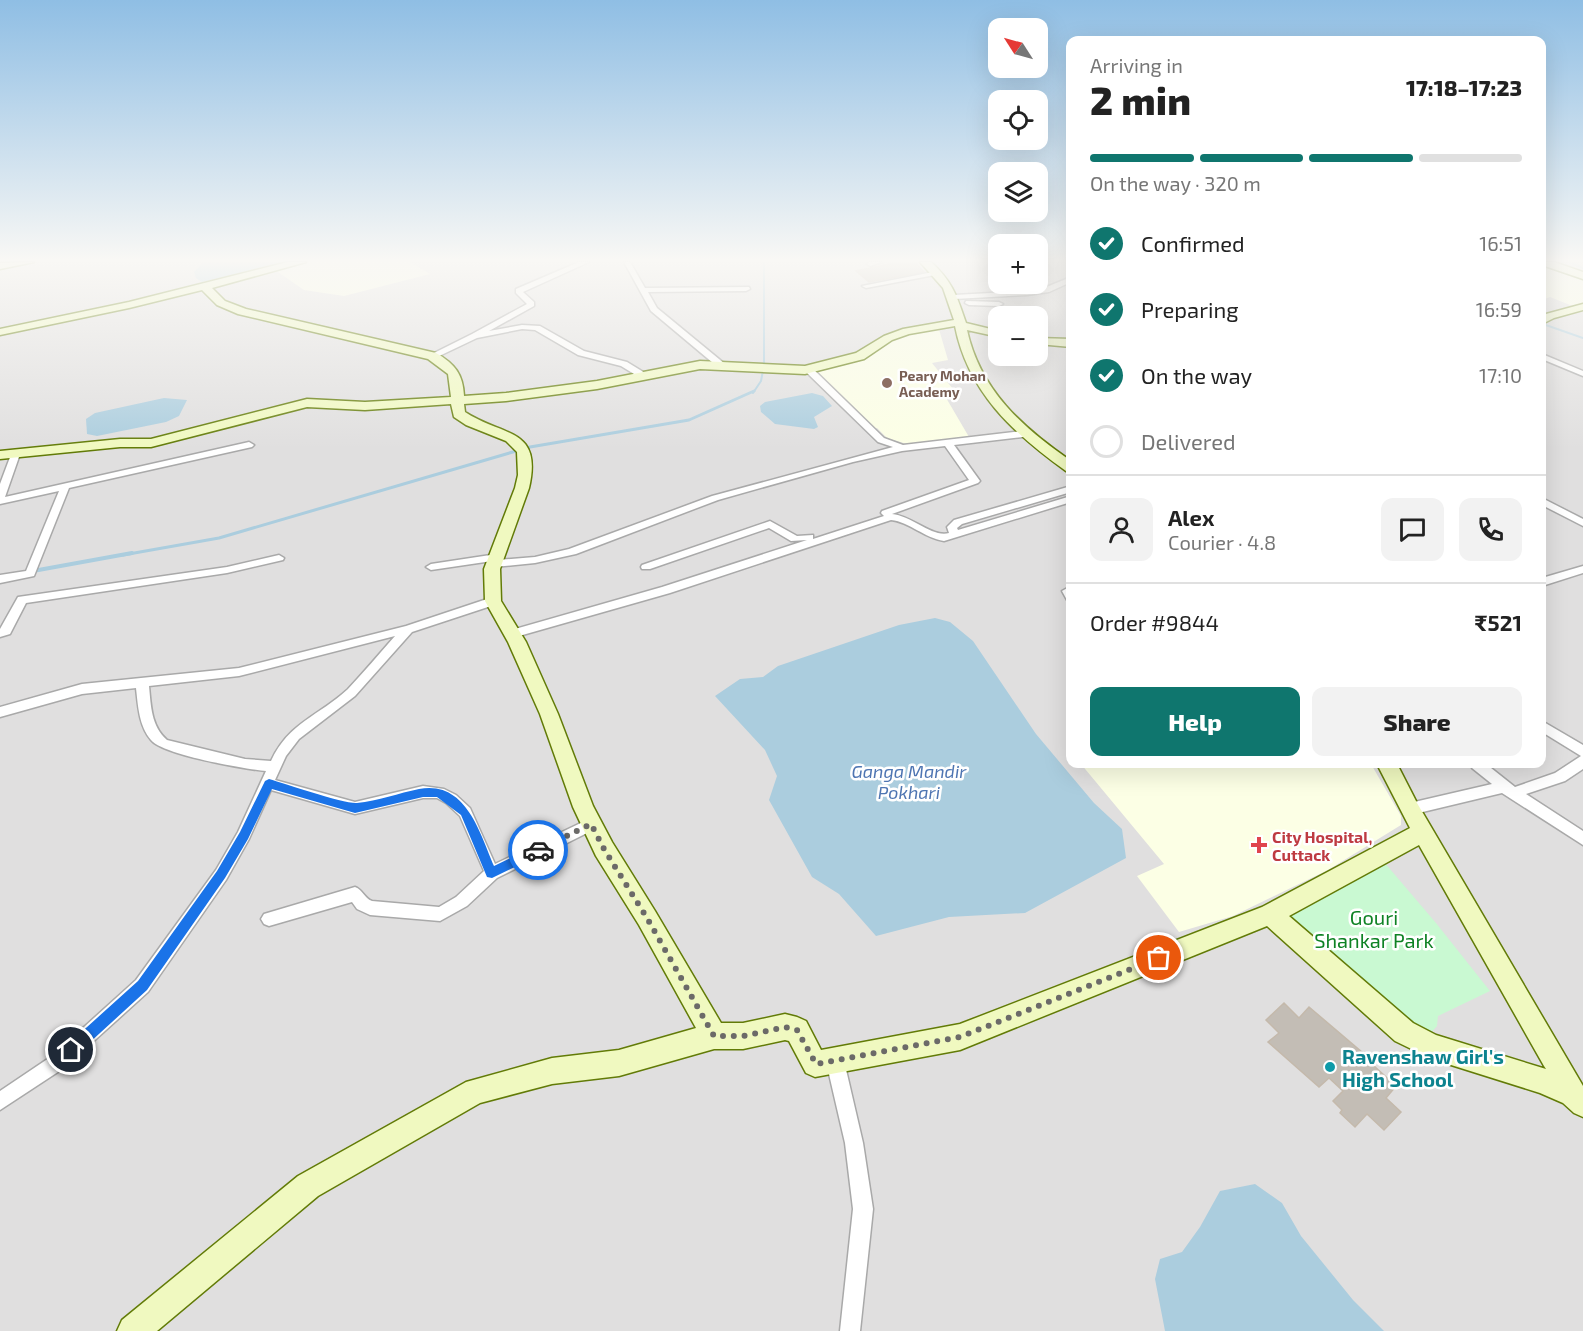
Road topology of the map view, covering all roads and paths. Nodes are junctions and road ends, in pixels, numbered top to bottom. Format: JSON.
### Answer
{"nodes":[{"id":1,"x":36,"y":324,"type":"edge"},
{"id":2,"x":294,"y":324,"type":"edge"},
{"id":3,"x":496,"y":324,"type":"edge"},
{"id":4,"x":672,"y":324,"type":"edge"},
{"id":5,"x":961,"y":324,"type":"junction"},
{"id":6,"x":988,"y":331,"type":"edge"},
{"id":7,"x":0,"y":332,"type":"edge"},
{"id":8,"x":475,"y":336,"type":"junction"},
{"id":9,"x":1048,"y":342,"type":"edge"},
{"id":10,"x":982,"y":343,"type":"edge"},
{"id":11,"x":1066,"y":343,"type":"edge"},
{"id":12,"x":432,"y":356,"type":"junction"},
{"id":13,"x":1546,"y":358,"type":"edge"},
{"id":14,"x":722,"y":366,"type":"junction"},
{"id":15,"x":808,"y":369,"type":"junction"},
{"id":16,"x":1583,"y":374,"type":"edge"},
{"id":17,"x":642,"y":375,"type":"junction"},
{"id":18,"x":459,"y":401,"type":"junction"},
{"id":19,"x":1023,"y":434,"type":"junction"},
{"id":20,"x":947,"y":442,"type":"junction"},
{"id":21,"x":249,"y":445,"type":"dead end"},
{"id":22,"x":902,"y":448,"type":"junction"},
{"id":23,"x":15,"y":454,"type":"junction"},
{"id":24,"x":0,"y":455,"type":"edge"},
{"id":25,"x":1066,"y":464,"type":"edge"},
{"id":26,"x":65,"y":487,"type":"junction"},
{"id":27,"x":1066,"y":490,"type":"edge"},
{"id":28,"x":0,"y":499,"type":"edge"},
{"id":29,"x":1066,"y":502,"type":"edge"},
{"id":30,"x":1546,"y":503,"type":"edge"},
{"id":31,"x":1583,"y":523,"type":"edge"},
{"id":32,"x":955,"y":535,"type":"junction"},
{"id":33,"x":279,"y":558,"type":"dead end"},
{"id":34,"x":495,"y":561,"type":"junction"},
{"id":35,"x":431,"y":567,"type":"dead end"},
{"id":36,"x":646,"y":567,"type":"dead end"},
{"id":37,"x":1583,"y":568,"type":"edge"},
{"id":38,"x":0,"y":579,"type":"edge"},
{"id":39,"x":1546,"y":581,"type":"edge"},
{"id":40,"x":493,"y":601,"type":"junction"},
{"id":41,"x":408,"y":629,"type":"junction"},
{"id":42,"x":0,"y":633,"type":"edge"},
{"id":43,"x":512,"y":634,"type":"junction"},
{"id":44,"x":142,"y":682,"type":"junction"},
{"id":45,"x":0,"y":712,"type":"edge"},
{"id":46,"x":1546,"y":729,"type":"edge"},
{"id":47,"x":1583,"y":752,"type":"edge"},
{"id":48,"x":1583,"y":761,"type":"edge"},
{"id":49,"x":276,"y":767,"type":"junction"},
{"id":50,"x":1389,"y":768,"type":"edge"},
{"id":51,"x":1482,"y":768,"type":"edge"},
{"id":52,"x":269,"y":784,"type":"junction"},
{"id":53,"x":1509,"y":790,"type":"junction"},
{"id":54,"x":1410,"y":809,"type":"junction"},
{"id":55,"x":591,"y":824,"type":"junction"},
{"id":56,"x":1423,"y":832,"type":"junction"},
{"id":57,"x":1583,"y":839,"type":"edge"},
{"id":58,"x":492,"y":873,"type":"junction"},
{"id":59,"x":1270,"y":914,"type":"junction"},
{"id":60,"x":269,"y":919,"type":"dead end"},
{"id":61,"x":714,"y":1036,"type":"junction"},
{"id":62,"x":835,"y":1061,"type":"junction"},
{"id":63,"x":1577,"y":1099,"type":"edge"},
{"id":64,"x":0,"y":1101,"type":"edge"},
{"id":65,"x":133,"y":1331,"type":"edge"},
{"id":66,"x":850,"y":1331,"type":"edge"}],
"edges":[{"from":1,"to":7,"type":"street"},
{"from":2,"to":12,"type":"street"},
{"from":3,"to":8,"type":"street"},
{"from":4,"to":14,"type":"street"},
{"from":5,"to":6,"type":"street"},
{"from":5,"to":10,"type":"street"},
{"from":5,"to":15,"type":"street"},
{"from":8,"to":12,"type":"street"},
{"from":8,"to":17,"type":"street"},
{"from":9,"to":11,"type":"street"},
{"from":10,"to":19,"type":"street"},
{"from":12,"to":18,"type":"street"},
{"from":13,"to":16,"type":"street"},
{"from":14,"to":15,"type":"street"},
{"from":14,"to":17,"type":"street"},
{"from":15,"to":22,"type":"street"},
{"from":17,"to":18,"type":"street"},
{"from":18,"to":23,"type":"street"},
{"from":18,"to":34,"type":"street"},
{"from":19,"to":20,"type":"street"},
{"from":19,"to":25,"type":"street"},
{"from":20,"to":22,"type":"street"},
{"from":20,"to":36,"type":"street"},
{"from":21,"to":26,"type":"street"},
{"from":22,"to":34,"type":"street"},
{"from":23,"to":24,"type":"street"},
{"from":23,"to":28,"type":"street"},
{"from":26,"to":28,"type":"street"},
{"from":26,"to":38,"type":"street"},
{"from":27,"to":32,"type":"street"},
{"from":29,"to":32,"type":"street"},
{"from":30,"to":31,"type":"street"},
{"from":32,"to":43,"type":"street"},
{"from":33,"to":42,"type":"street"},
{"from":34,"to":35,"type":"street"},
{"from":34,"to":40,"type":"street"},
{"from":37,"to":39,"type":"street"},
{"from":40,"to":41,"type":"street"},
{"from":40,"to":43,"type":"street"},
{"from":41,"to":44,"type":"street"},
{"from":41,"to":49,"type":"street"},
{"from":43,"to":55,"type":"street"},
{"from":44,"to":45,"type":"street"},
{"from":44,"to":49,"type":"street"},
{"from":46,"to":47,"type":"street"},
{"from":48,"to":53,"type":"street"},
{"from":49,"to":52,"type":"street"},
{"from":50,"to":54,"type":"street"},
{"from":51,"to":53,"type":"street"},
{"from":52,"to":58,"type":"street"},
{"from":52,"to":64,"type":"street"},
{"from":53,"to":54,"type":"street"},
{"from":53,"to":57,"type":"street"},
{"from":54,"to":56,"type":"street"},
{"from":55,"to":58,"type":"street"},
{"from":55,"to":61,"type":"street"},
{"from":56,"to":59,"type":"street"},
{"from":56,"to":63,"type":"street"},
{"from":58,"to":60,"type":"street"},
{"from":59,"to":62,"type":"street"},
{"from":59,"to":63,"type":"street"},
{"from":61,"to":62,"type":"street"},
{"from":61,"to":65,"type":"street"},
{"from":62,"to":66,"type":"street"}]}
